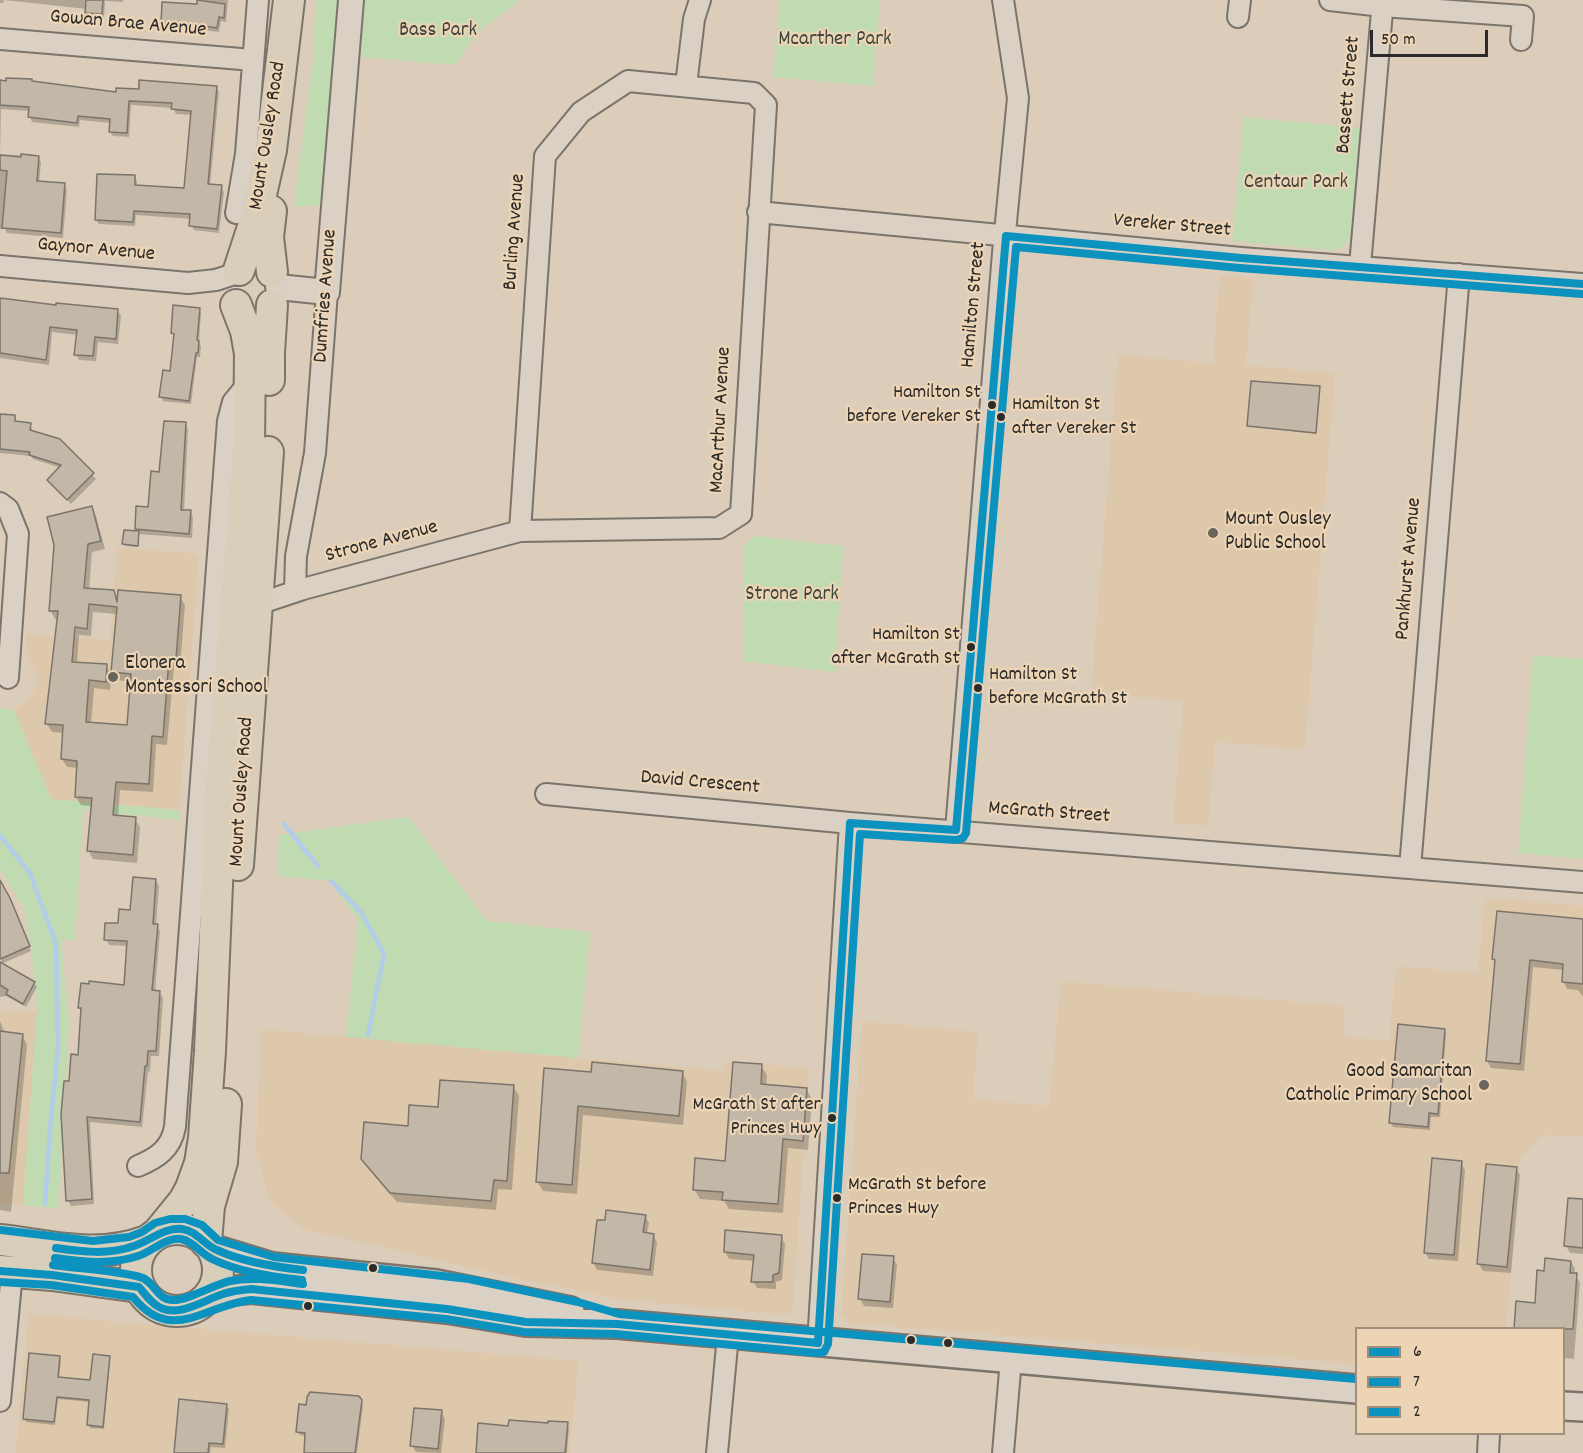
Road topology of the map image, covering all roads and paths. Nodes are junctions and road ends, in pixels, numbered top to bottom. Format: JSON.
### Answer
{"nodes":[{"id":1,"x":258,"y":0,"type":"edge"},
{"id":2,"x":289,"y":0,"type":"edge"},
{"id":3,"x":296,"y":0,"type":"edge"},
{"id":4,"x":351,"y":0,"type":"edge"},
{"id":5,"x":700,"y":0,"type":"edge"},
{"id":6,"x":1003,"y":0,"type":"edge"},
{"id":7,"x":1330,"y":0,"type":"edge"},
{"id":8,"x":1383,"y":3,"type":"edge"},
{"id":9,"x":1524,"y":8,"type":"edge"},
{"id":10,"x":0,"y":39,"type":"edge"},
{"id":11,"x":1521,"y":40,"type":"dead end"},
{"id":12,"x":253,"y":60,"type":"junction"},
{"id":13,"x":686,"y":85,"type":"junction"},
{"id":14,"x":758,"y":212,"type":"junction"},
{"id":15,"x":236,"y":213,"type":"dead end"},
{"id":16,"x":1006,"y":236,"type":"junction"},
{"id":17,"x":0,"y":266,"type":"edge"},
{"id":18,"x":1360,"y":266,"type":"junction"},
{"id":19,"x":1459,"y":274,"type":"junction"},
{"id":20,"x":1583,"y":284,"type":"edge"},
{"id":21,"x":235,"y":287,"type":"junction"},
{"id":22,"x":274,"y":288,"type":"junction"},
{"id":23,"x":327,"y":292,"type":"junction"},
{"id":24,"x":251,"y":380,"type":"junction"},
{"id":25,"x":0,"y":503,"type":"edge"},
{"id":26,"x":520,"y":531,"type":"junction"},
{"id":27,"x":295,"y":591,"type":"junction"},
{"id":28,"x":258,"y":604,"type":"junction"},
{"id":29,"x":8,"y":678,"type":"dead end"},
{"id":30,"x":546,"y":794,"type":"dead end"},
{"id":31,"x":850,"y":823,"type":"junction"},
{"id":32,"x":956,"y":830,"type":"junction"},
{"id":33,"x":1410,"y":868,"type":"junction"},
{"id":34,"x":1583,"y":882,"type":"edge"},
{"id":35,"x":182,"y":1024,"type":"junction"},
{"id":36,"x":210,"y":1051,"type":"junction"},
{"id":37,"x":138,"y":1166,"type":"dead end"},
{"id":38,"x":153,"y":1237,"type":"junction"},
{"id":39,"x":0,"y":1240,"type":"edge"},
{"id":40,"x":210,"y":1245,"type":"junction"},
{"id":41,"x":6,"y":1271,"type":"edge"},
{"id":42,"x":140,"y":1287,"type":"junction"},
{"id":43,"x":203,"y":1301,"type":"junction"},
{"id":44,"x":617,"y":1324,"type":"junction"},
{"id":45,"x":728,"y":1335,"type":"junction"},
{"id":46,"x":818,"y":1342,"type":"junction"},
{"id":47,"x":1011,"y":1359,"type":"junction"},
{"id":48,"x":1355,"y":1389,"type":"edge"},
{"id":49,"x":0,"y":1401,"type":"edge"},
{"id":50,"x":1565,"y":1406,"type":"edge"},
{"id":51,"x":1583,"y":1407,"type":"edge"},
{"id":52,"x":1489,"y":1435,"type":"edge"},
{"id":53,"x":717,"y":1453,"type":"edge"},
{"id":54,"x":1003,"y":1453,"type":"edge"},
{"id":55,"x":1488,"y":1453,"type":"edge"}],
"edges":[{"from":1,"to":12,"type":"street","name":"Mount Ousley Road"},
{"from":2,"to":21,"type":"main road","name":"Mount Ousley Road"},
{"from":3,"to":22,"type":"main road","name":"Mount Ousley Road"},
{"from":4,"to":23,"type":"street","name":"Dumfries Avenue"},
{"from":5,"to":13,"type":"street"},
{"from":6,"to":16,"type":"street","name":"Hamilton Street"},
{"from":7,"to":8,"type":"street"},
{"from":8,"to":9,"type":"street"},
{"from":8,"to":18,"type":"street","name":"Bassett Street"},
{"from":9,"to":11,"type":"street"},
{"from":10,"to":12,"type":"street","name":"Gowan Brae Avenue"},
{"from":12,"to":15,"type":"street","name":"Mount Ousley Road"},
{"from":13,"to":14,"type":"street","name":"Burling Avenue"},
{"from":13,"to":26,"type":"street","name":"Burling Avenue"},
{"from":14,"to":16,"type":"street","name":"Vereker Street"},
{"from":14,"to":26,"type":"street","name":"MacArthur Avenue"},
{"from":16,"to":18,"type":"street","name":"Vereker Street"},
{"from":16,"to":32,"type":"street","name":"Hamilton Street"},
{"from":17,"to":21,"type":"street","name":"Gaynor Avenue"},
{"from":18,"to":19,"type":"street","name":"Vereker Street"},
{"from":19,"to":20,"type":"street","name":"Vereker Street"},
{"from":19,"to":33,"type":"street","name":"Pankhurst Avenue"},
{"from":21,"to":22,"type":"main road"},
{"from":21,"to":22,"type":"main road"},
{"from":21,"to":24,"type":"main road","name":"Mount Ousley Road"},
{"from":22,"to":23,"type":"street"},
{"from":22,"to":28,"type":"main road","name":"Mount Ousley Road"},
{"from":23,"to":27,"type":"street","name":"Dumfries Avenue"},
{"from":24,"to":35,"type":"street","name":"Mount Ousley Road"},
{"from":24,"to":36,"type":"main road","name":"Mount Ousley Road"},
{"from":25,"to":29,"type":"street"},
{"from":26,"to":27,"type":"street","name":"Strone Avenue"},
{"from":27,"to":28,"type":"street","name":"Strone Avenue"},
{"from":28,"to":40,"type":"main road","name":"Mount Ousley Road"},
{"from":30,"to":31,"type":"street","name":"David Crescent"},
{"from":31,"to":32,"type":"street","name":"McGrath Street"},
{"from":31,"to":46,"type":"street"},
{"from":32,"to":33,"type":"street","name":"McGrath Street"},
{"from":33,"to":34,"type":"street","name":"McGrath Street"},
{"from":35,"to":36,"type":"street"},
{"from":35,"to":37,"type":"street","name":"Mount Ousley Road"},
{"from":36,"to":38,"type":"main road","name":"Mount Ousley Road"},
{"from":38,"to":39,"type":"main road"},
{"from":38,"to":40,"type":"main road"},
{"from":38,"to":42,"type":"main road"},
{"from":40,"to":43,"type":"main road"},
{"from":40,"to":44,"type":"main road"},
{"from":41,"to":42,"type":"main road"},
{"from":41,"to":49,"type":"street"},
{"from":42,"to":43,"type":"main road"},
{"from":43,"to":44,"type":"main road"},
{"from":44,"to":45,"type":"main road"},
{"from":45,"to":46,"type":"main road"},
{"from":45,"to":53,"type":"street"},
{"from":46,"to":47,"type":"main road"},
{"from":47,"to":48,"type":"main road"},
{"from":47,"to":54,"type":"street"},
{"from":50,"to":51,"type":"main road"},
{"from":52,"to":55,"type":"street"}]}
